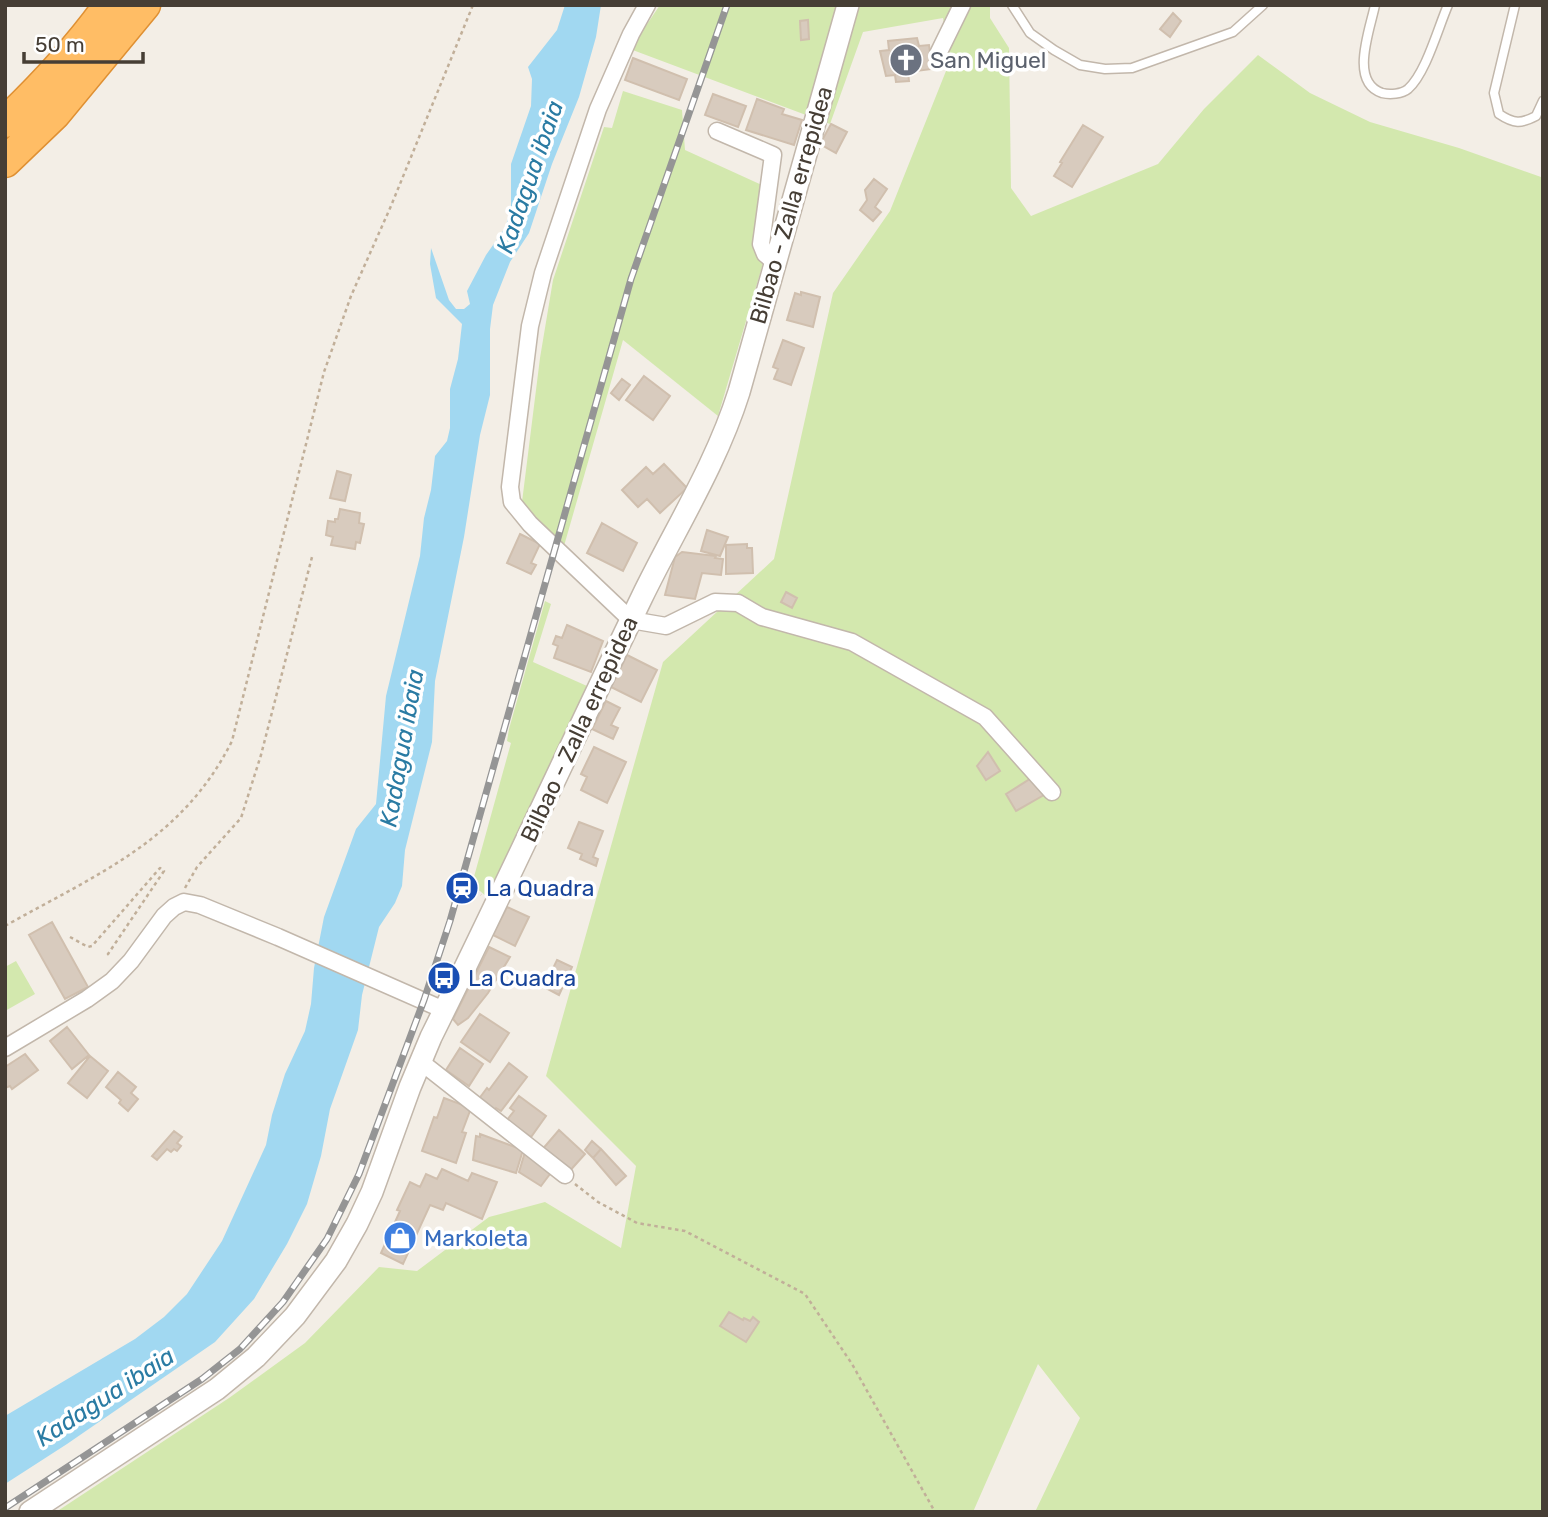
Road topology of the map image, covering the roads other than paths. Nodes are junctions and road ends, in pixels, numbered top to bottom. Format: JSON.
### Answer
{"nodes":[{"id":1,"x":109,"y":5,"type":"edge"},
{"id":2,"x":145,"y":5,"type":"edge"},
{"id":3,"x":647,"y":5,"type":"edge"},
{"id":4,"x":848,"y":5,"type":"edge"},
{"id":5,"x":962,"y":5,"type":"edge"},
{"id":6,"x":1012,"y":5,"type":"edge"},
{"id":7,"x":1264,"y":5,"type":"edge"},
{"id":8,"x":1375,"y":5,"type":"edge"},
{"id":9,"x":1448,"y":5,"type":"edge"},
{"id":10,"x":1515,"y":5,"type":"edge"},
{"id":11,"x":938,"y":54,"type":"dead end"},
{"id":12,"x":1543,"y":101,"type":"edge"},
{"id":13,"x":5,"y":122,"type":"edge"},
{"id":14,"x":717,"y":131,"type":"dead end"},
{"id":15,"x":5,"y":162,"type":"edge"},
{"id":16,"x":776,"y":263,"type":"junction"},
{"id":17,"x":631,"y":620,"type":"junction"},
{"id":18,"x":1052,"y":792,"type":"dead end"},
{"id":19,"x":444,"y":1010,"type":"junction"},
{"id":20,"x":5,"y":1048,"type":"edge"},
{"id":21,"x":421,"y":1062,"type":"junction"},
{"id":22,"x":565,"y":1175,"type":"road end"},
{"id":23,"x":30,"y":1512,"type":"edge"}],
"edges":[{"from":1,"to":13,"type":"highway"},
{"from":2,"to":15,"type":"highway"},
{"from":3,"to":17,"type":"street"},
{"from":4,"to":16,"type":"street","name":"Bilbao - Zalla errepidea"},
{"from":5,"to":11,"type":"street"},
{"from":6,"to":7,"type":"lane"},
{"from":8,"to":9,"type":"lane"},
{"from":10,"to":12,"type":"lane"},
{"from":14,"to":16,"type":"street"},
{"from":16,"to":17,"type":"street","name":"Bilbao - Zalla errepidea"},
{"from":17,"to":18,"type":"street"},
{"from":17,"to":19,"type":"street","name":"Bilbao - Zalla errepidea"},
{"from":19,"to":20,"type":"street"},
{"from":19,"to":21,"type":"street","name":"Bilbao - Zalla errepidea"},
{"from":21,"to":22,"type":"street"},
{"from":21,"to":23,"type":"street","name":"Bilbao - Zalla errepidea"}]}
